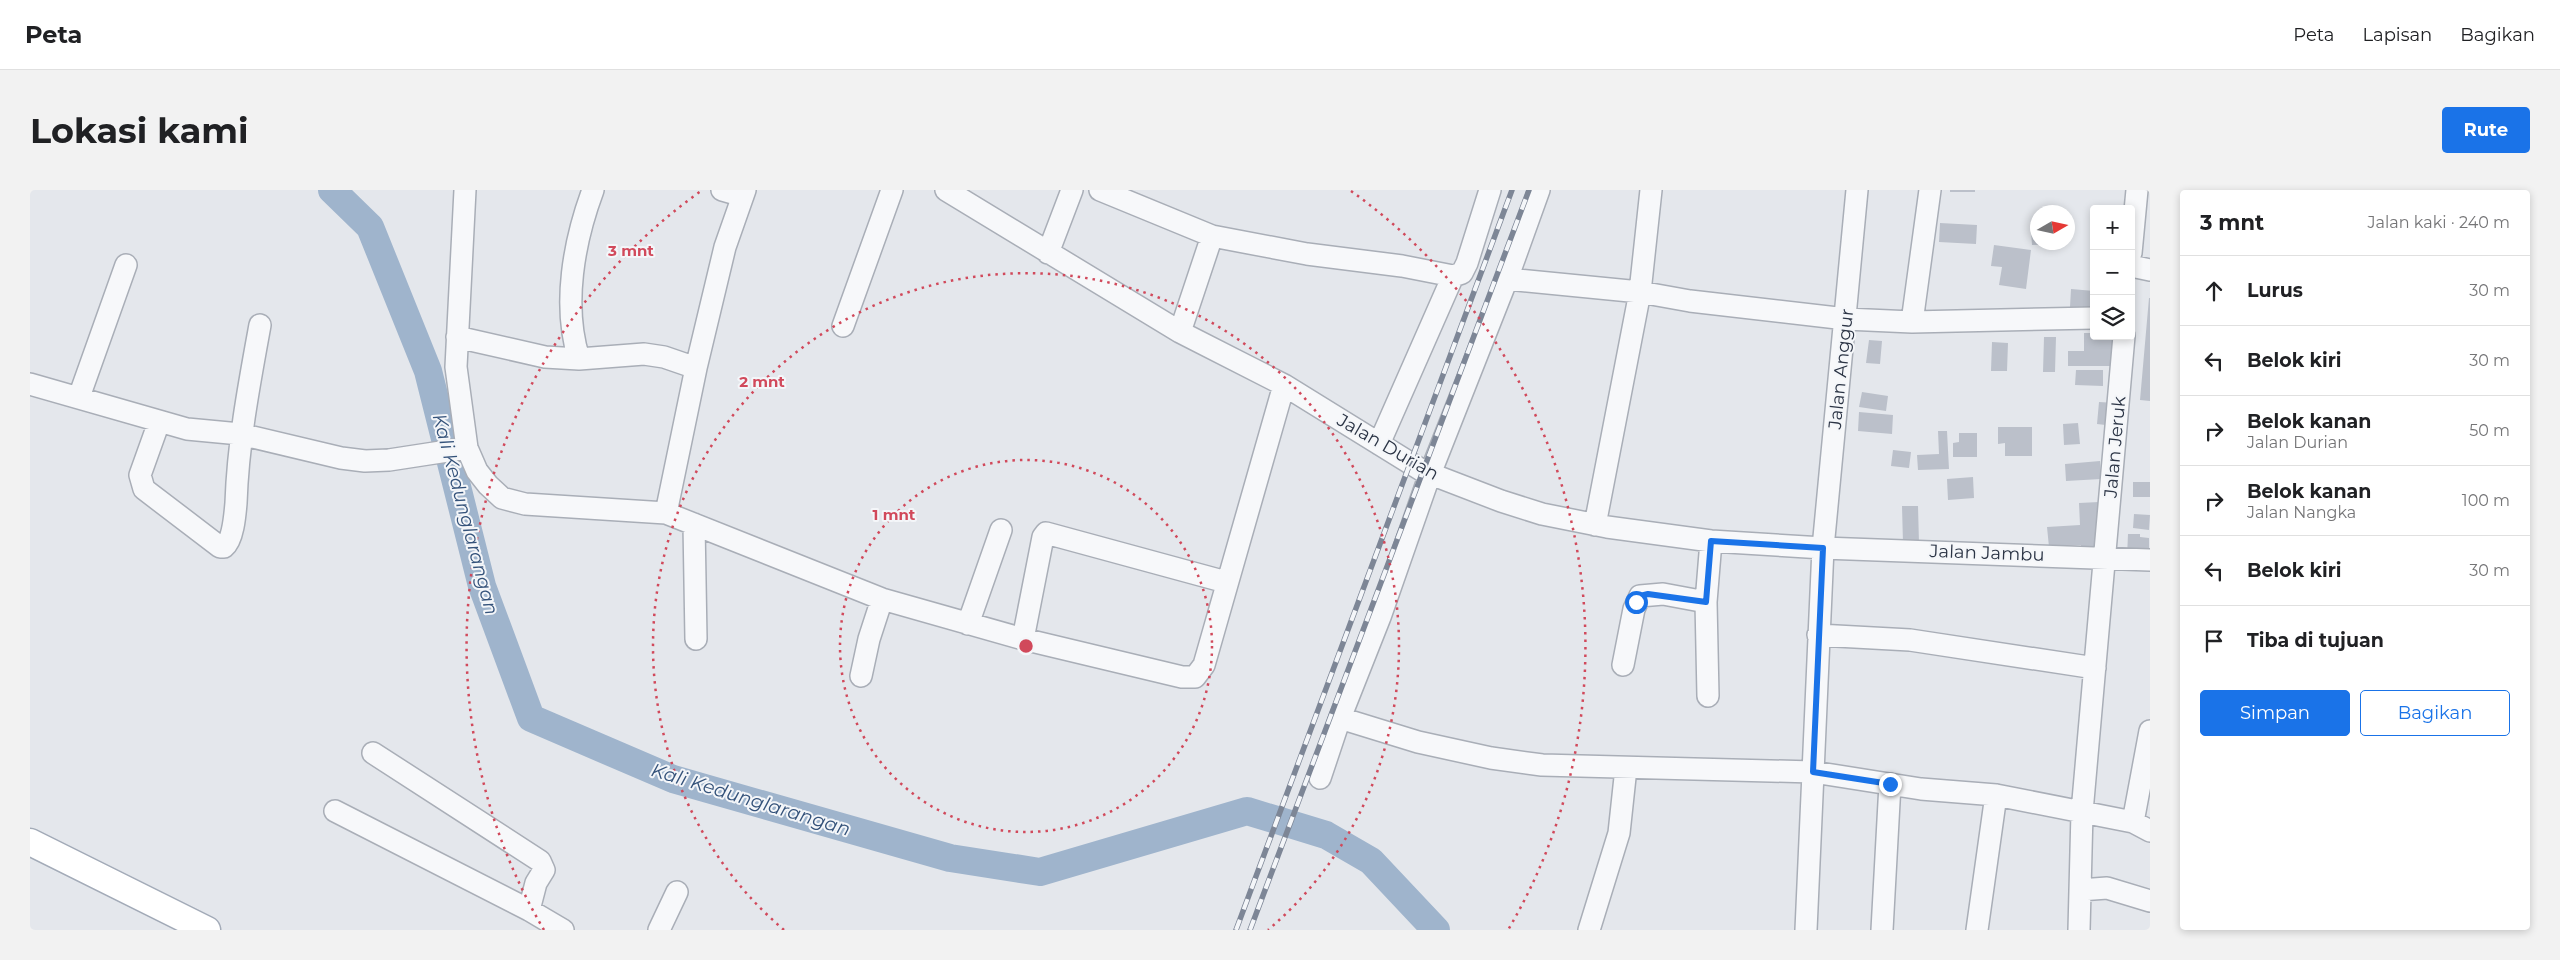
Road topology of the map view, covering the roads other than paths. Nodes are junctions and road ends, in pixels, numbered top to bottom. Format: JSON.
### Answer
{"nodes":[{"id":1,"x":465,"y":190,"type":"edge"},
{"id":2,"x":593,"y":190,"type":"edge"},
{"id":3,"x":722,"y":190,"type":"edge"},
{"id":4,"x":892,"y":190,"type":"edge"},
{"id":5,"x":946,"y":190,"type":"edge"},
{"id":6,"x":1100,"y":190,"type":"edge"},
{"id":7,"x":1490,"y":190,"type":"edge"},
{"id":8,"x":1539,"y":190,"type":"edge"},
{"id":9,"x":1650,"y":190,"type":"edge"},
{"id":10,"x":1857,"y":190,"type":"edge"},
{"id":11,"x":1930,"y":190,"type":"edge"},
{"id":12,"x":2137,"y":190,"type":"edge"},
{"id":13,"x":744,"y":193,"type":"edge"},
{"id":14,"x":1070,"y":196,"type":"edge"},
{"id":15,"x":1212,"y":236,"type":"junction"},
{"id":16,"x":2131,"y":250,"type":"edge"},
{"id":17,"x":1048,"y":253,"type":"junction"},
{"id":18,"x":126,"y":265,"type":"dead end"},
{"id":19,"x":2135,"y":267,"type":"edge"},
{"id":20,"x":2150,"y":270,"type":"edge"},
{"id":21,"x":1453,"y":276,"type":"junction"},
{"id":22,"x":1507,"y":279,"type":"junction"},
{"id":23,"x":1640,"y":292,"type":"junction"},
{"id":24,"x":2090,"y":318,"type":"edge"},
{"id":25,"x":1846,"y":319,"type":"junction"},
{"id":26,"x":1184,"y":321,"type":"junction"},
{"id":27,"x":1912,"y":322,"type":"junction"},
{"id":28,"x":260,"y":325,"type":"dead end"},
{"id":29,"x":843,"y":326,"type":"dead end"},
{"id":30,"x":457,"y":337,"type":"junction"},
{"id":31,"x":2124,"y":340,"type":"edge"},
{"id":32,"x":578,"y":359,"type":"junction"},
{"id":33,"x":696,"y":368,"type":"junction"},
{"id":34,"x":30,"y":384,"type":"edge"},
{"id":35,"x":1284,"y":385,"type":"junction"},
{"id":36,"x":78,"y":397,"type":"junction"},
{"id":37,"x":159,"y":422,"type":"junction"},
{"id":38,"x":240,"y":434,"type":"junction"},
{"id":39,"x":1379,"y":444,"type":"junction"},
{"id":40,"x":463,"y":448,"type":"junction"},
{"id":41,"x":1430,"y":474,"type":"junction"},
{"id":42,"x":666,"y":513,"type":"junction"},
{"id":43,"x":694,"y":524,"type":"junction"},
{"id":44,"x":1596,"y":525,"type":"junction"},
{"id":45,"x":1001,"y":530,"type":"dead end"},
{"id":46,"x":1711,"y":541,"type":"junction"},
{"id":47,"x":1823,"y":548,"type":"junction"},
{"id":48,"x":2106,"y":557,"type":"junction"},
{"id":49,"x":2150,"y":560,"type":"edge"},
{"id":50,"x":1226,"y":582,"type":"junction"},
{"id":51,"x":882,"y":599,"type":"junction"},
{"id":52,"x":1706,"y":602,"type":"junction"},
{"id":53,"x":968,"y":624,"type":"junction"},
{"id":54,"x":1818,"y":635,"type":"junction"},
{"id":55,"x":696,"y":639,"type":"dead end"},
{"id":56,"x":1023,"y":639,"type":"junction"},
{"id":57,"x":1623,"y":665,"type":"dead end"},
{"id":58,"x":2095,"y":668,"type":"junction"},
{"id":59,"x":861,"y":676,"type":"dead end"},
{"id":60,"x":1708,"y":696,"type":"dead end"},
{"id":61,"x":1340,"y":718,"type":"junction"},
{"id":62,"x":2150,"y":730,"type":"edge"},
{"id":63,"x":373,"y":753,"type":"dead end"},
{"id":64,"x":1626,"y":768,"type":"junction"},
{"id":65,"x":1813,"y":772,"type":"junction"},
{"id":66,"x":1320,"y":778,"type":"dead end"},
{"id":67,"x":1890,"y":784,"type":"junction"},
{"id":68,"x":1996,"y":795,"type":"junction"},
{"id":69,"x":335,"y":811,"type":"dead end"},
{"id":70,"x":2082,"y":812,"type":"junction"},
{"id":71,"x":2142,"y":827,"type":"edge"},
{"id":72,"x":30,"y":842,"type":"edge"},
{"id":73,"x":2080,"y":890,"type":"junction"},
{"id":74,"x":677,"y":892,"type":"dead end"},
{"id":75,"x":2150,"y":901,"type":"edge"},
{"id":76,"x":529,"y":910,"type":"junction"},
{"id":77,"x":207,"y":930,"type":"edge"},
{"id":78,"x":563,"y":930,"type":"edge"},
{"id":79,"x":660,"y":930,"type":"edge"},
{"id":80,"x":1589,"y":930,"type":"edge"},
{"id":81,"x":1806,"y":930,"type":"edge"},
{"id":82,"x":1882,"y":930,"type":"edge"},
{"id":83,"x":1977,"y":930,"type":"edge"},
{"id":84,"x":2079,"y":930,"type":"edge"}],
"edges":[{"from":1,"to":30,"type":"street"},
{"from":2,"to":32,"type":"street"},
{"from":3,"to":13,"type":"street"},
{"from":4,"to":29,"type":"street"},
{"from":5,"to":17,"type":"street","name":"Jalan Durian"},
{"from":6,"to":15,"type":"street"},
{"from":7,"to":21,"type":"street"},
{"from":8,"to":22,"type":"street"},
{"from":9,"to":23,"type":"street"},
{"from":10,"to":25,"type":"street","name":"Jalan Anggur"},
{"from":11,"to":27,"type":"street"},
{"from":12,"to":16,"type":"street"},
{"from":13,"to":33,"type":"street"},
{"from":14,"to":17,"type":"street"},
{"from":15,"to":21,"type":"street"},
{"from":15,"to":26,"type":"street"},
{"from":17,"to":26,"type":"street","name":"Jalan Durian"},
{"from":18,"to":36,"type":"street"},
{"from":19,"to":20,"type":"street"},
{"from":21,"to":39,"type":"street"},
{"from":22,"to":23,"type":"street"},
{"from":22,"to":41,"type":"street"},
{"from":23,"to":25,"type":"street"},
{"from":23,"to":44,"type":"street"},
{"from":24,"to":27,"type":"street"},
{"from":25,"to":27,"type":"street"},
{"from":25,"to":47,"type":"street","name":"Jalan Anggur"},
{"from":26,"to":35,"type":"street","name":"Jalan Durian"},
{"from":28,"to":38,"type":"street"},
{"from":30,"to":32,"type":"street"},
{"from":30,"to":40,"type":"street"},
{"from":31,"to":48,"type":"street","name":"Jalan Jeruk"},
{"from":32,"to":33,"type":"street"},
{"from":33,"to":42,"type":"street"},
{"from":34,"to":36,"type":"street"},
{"from":35,"to":39,"type":"street","name":"Jalan Durian"},
{"from":35,"to":50,"type":"street"},
{"from":36,"to":37,"type":"street"},
{"from":37,"to":38,"type":"street"},
{"from":37,"to":38,"type":"street"},
{"from":38,"to":40,"type":"street"},
{"from":39,"to":41,"type":"street","name":"Jalan Durian"},
{"from":40,"to":42,"type":"street"},
{"from":41,"to":44,"type":"street","name":"Jalan Durian"},
{"from":41,"to":61,"type":"street"},
{"from":42,"to":43,"type":"street"},
{"from":43,"to":51,"type":"street"},
{"from":43,"to":55,"type":"street"},
{"from":44,"to":46,"type":"street","name":"Jalan Durian"},
{"from":45,"to":53,"type":"street"},
{"from":46,"to":47,"type":"street","name":"Jalan Durian"},
{"from":46,"to":52,"type":"street"},
{"from":47,"to":48,"type":"street","name":"Jalan Jambu"},
{"from":47,"to":54,"type":"street","name":"Jalan Anggur"},
{"from":48,"to":49,"type":"street","name":"Jalan Jambu"},
{"from":48,"to":58,"type":"street","name":"Jalan Jeruk"},
{"from":50,"to":56,"type":"street"},
{"from":50,"to":56,"type":"street"},
{"from":51,"to":53,"type":"street"},
{"from":51,"to":59,"type":"street"},
{"from":52,"to":57,"type":"street"},
{"from":52,"to":60,"type":"street"},
{"from":53,"to":56,"type":"street"},
{"from":54,"to":58,"type":"street"},
{"from":54,"to":65,"type":"street","name":"Jalan Anggur"},
{"from":58,"to":70,"type":"street","name":"Jalan Jeruk"},
{"from":61,"to":64,"type":"street"},
{"from":61,"to":66,"type":"street"},
{"from":62,"to":71,"type":"street"},
{"from":63,"to":76,"type":"street"},
{"from":64,"to":65,"type":"street"},
{"from":64,"to":80,"type":"street"},
{"from":65,"to":67,"type":"street"},
{"from":65,"to":81,"type":"street","name":"Jalan Anggur"},
{"from":67,"to":68,"type":"street"},
{"from":67,"to":82,"type":"street"},
{"from":68,"to":70,"type":"street"},
{"from":68,"to":83,"type":"street"},
{"from":69,"to":76,"type":"street"},
{"from":70,"to":71,"type":"street"},
{"from":70,"to":73,"type":"street","name":"Jalan Jeruk"},
{"from":72,"to":77,"type":"main road"},
{"from":73,"to":75,"type":"street"},
{"from":73,"to":84,"type":"street","name":"Jalan Jeruk"},
{"from":74,"to":79,"type":"street"},
{"from":76,"to":78,"type":"street"}]}
